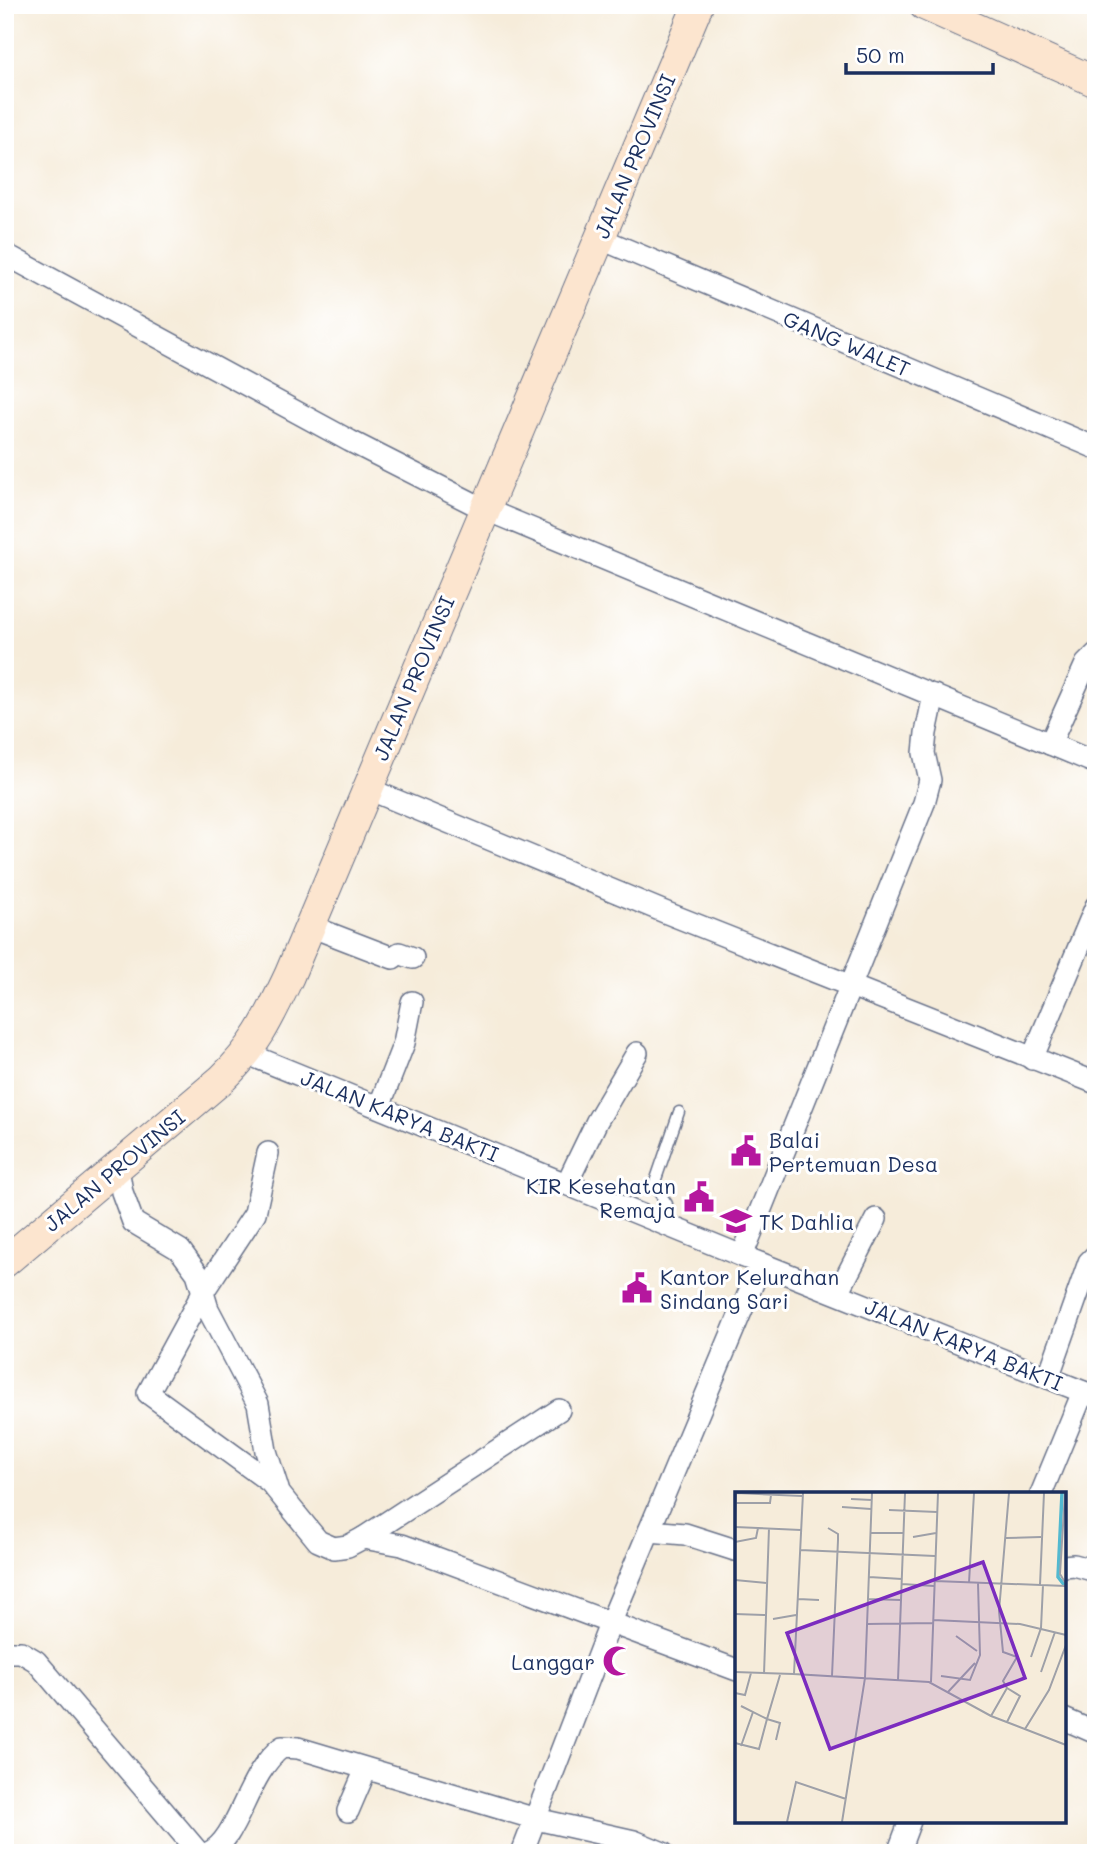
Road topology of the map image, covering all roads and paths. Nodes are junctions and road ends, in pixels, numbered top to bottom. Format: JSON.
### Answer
{"nodes":[{"id":1,"x":698,"y":5,"type":"edge"},
{"id":2,"x":924,"y":5,"type":"edge"},
{"id":3,"x":1096,"y":82,"type":"edge"},
{"id":4,"x":599,"y":238,"type":"junction"},
{"id":5,"x":5,"y":254,"type":"edge"},
{"id":6,"x":1096,"y":448,"type":"edge"},
{"id":7,"x":484,"y":509,"type":"junction"},
{"id":8,"x":1096,"y":654,"type":"edge"},
{"id":9,"x":934,"y":695,"type":"junction"},
{"id":10,"x":1050,"y":744,"type":"junction"},
{"id":11,"x":1096,"y":763,"type":"edge"},
{"id":12,"x":366,"y":788,"type":"junction"},
{"id":13,"x":1096,"y":906,"type":"edge"},
{"id":14,"x":310,"y":926,"type":"junction"},
{"id":15,"x":413,"y":958,"type":"dead end"},
{"id":16,"x":851,"y":985,"type":"junction"},
{"id":17,"x":412,"y":1002,"type":"dead end"},
{"id":18,"x":636,"y":1053,"type":"dead end"},
{"id":19,"x":248,"y":1054,"type":"junction"},
{"id":20,"x":1032,"y":1059,"type":"junction"},
{"id":21,"x":1096,"y":1083,"type":"edge"},
{"id":22,"x":379,"y":1107,"type":"junction"},
{"id":23,"x":679,"y":1112,"type":"dead end"},
{"id":24,"x":268,"y":1153,"type":"dead end"},
{"id":25,"x":118,"y":1168,"type":"junction"},
{"id":26,"x":568,"y":1183,"type":"junction"},
{"id":27,"x":876,"y":1219,"type":"dead end"},
{"id":28,"x":662,"y":1223,"type":"junction"},
{"id":29,"x":1096,"y":1255,"type":"edge"},
{"id":30,"x":751,"y":1260,"type":"junction"},
{"id":31,"x":5,"y":1262,"type":"edge"},
{"id":32,"x":203,"y":1292,"type":"junction"},
{"id":33,"x":838,"y":1293,"type":"junction"},
{"id":34,"x":1048,"y":1378,"type":"junction"},
{"id":35,"x":1089,"y":1395,"type":"edge"},
{"id":36,"x":559,"y":1410,"type":"dead end"},
{"id":37,"x":278,"y":1489,"type":"junction"},
{"id":38,"x":1042,"y":1492,"type":"edge"},
{"id":39,"x":649,"y":1531,"type":"junction"},
{"id":40,"x":363,"y":1538,"type":"junction"},
{"id":41,"x":735,"y":1550,"type":"dead end"},
{"id":42,"x":1066,"y":1566,"type":"edge"},
{"id":43,"x":1096,"y":1572,"type":"edge"},
{"id":44,"x":610,"y":1624,"type":"junction"},
{"id":45,"x":5,"y":1652,"type":"edge"},
{"id":46,"x":735,"y":1669,"type":"edge"},
{"id":47,"x":1066,"y":1720,"type":"edge"},
{"id":48,"x":1096,"y":1733,"type":"edge"},
{"id":49,"x":366,"y":1769,"type":"junction"},
{"id":50,"x":348,"y":1811,"type":"dead end"},
{"id":51,"x":536,"y":1819,"type":"junction"},
{"id":52,"x":909,"y":1823,"type":"edge"},
{"id":53,"x":200,"y":1853,"type":"edge"},
{"id":54,"x":208,"y":1853,"type":"edge"},
{"id":55,"x":522,"y":1853,"type":"edge"},
{"id":56,"x":663,"y":1853,"type":"edge"},
{"id":57,"x":898,"y":1853,"type":"edge"}],
"edges":[{"from":1,"to":4,"type":"main road","name":"JALAN PROVINSI"},
{"from":2,"to":3,"type":"main road"},
{"from":4,"to":6,"type":"street","name":"GANG WALET"},
{"from":4,"to":7,"type":"main road","name":"JALAN PROVINSI"},
{"from":5,"to":7,"type":"street"},
{"from":7,"to":9,"type":"street"},
{"from":7,"to":12,"type":"main road","name":"JALAN PROVINSI"},
{"from":8,"to":10,"type":"street"},
{"from":9,"to":10,"type":"street"},
{"from":9,"to":16,"type":"street"},
{"from":10,"to":11,"type":"street"},
{"from":12,"to":14,"type":"main road","name":"JALAN PROVINSI"},
{"from":12,"to":16,"type":"street"},
{"from":13,"to":20,"type":"street"},
{"from":14,"to":15,"type":"street"},
{"from":14,"to":19,"type":"main road","name":"JALAN PROVINSI"},
{"from":16,"to":20,"type":"street"},
{"from":16,"to":30,"type":"street"},
{"from":17,"to":22,"type":"street"},
{"from":18,"to":26,"type":"street"},
{"from":19,"to":22,"type":"street","name":"JALAN KARYA BAKTI"},
{"from":19,"to":25,"type":"main road","name":"JALAN PROVINSI"},
{"from":20,"to":21,"type":"street"},
{"from":22,"to":26,"type":"street","name":"JALAN KARYA BAKTI"},
{"from":23,"to":28,"type":"lane"},
{"from":24,"to":32,"type":"street"},
{"from":25,"to":31,"type":"main road","name":"JALAN PROVINSI"},
{"from":25,"to":32,"type":"street"},
{"from":26,"to":28,"type":"street","name":"JALAN KARYA BAKTI"},
{"from":27,"to":33,"type":"street"},
{"from":28,"to":30,"type":"street","name":"JALAN KARYA BAKTI"},
{"from":29,"to":34,"type":"street"},
{"from":30,"to":33,"type":"street","name":"JALAN KARYA BAKTI"},
{"from":30,"to":39,"type":"street"},
{"from":32,"to":37,"type":"street"},
{"from":32,"to":37,"type":"street"},
{"from":33,"to":34,"type":"street","name":"JALAN KARYA BAKTI"},
{"from":34,"to":35,"type":"street","name":"JALAN KARYA BAKTI"},
{"from":35,"to":38,"type":"street"},
{"from":36,"to":40,"type":"street"},
{"from":37,"to":40,"type":"street"},
{"from":39,"to":41,"type":"street"},
{"from":39,"to":44,"type":"street"},
{"from":40,"to":44,"type":"street"},
{"from":42,"to":43,"type":"street"},
{"from":44,"to":46,"type":"street"},
{"from":44,"to":51,"type":"street"},
{"from":45,"to":53,"type":"street"},
{"from":47,"to":48,"type":"street"},
{"from":49,"to":50,"type":"street"},
{"from":49,"to":51,"type":"street"},
{"from":49,"to":54,"type":"street"},
{"from":51,"to":55,"type":"street"},
{"from":51,"to":56,"type":"street"},
{"from":52,"to":57,"type":"street"}]}
